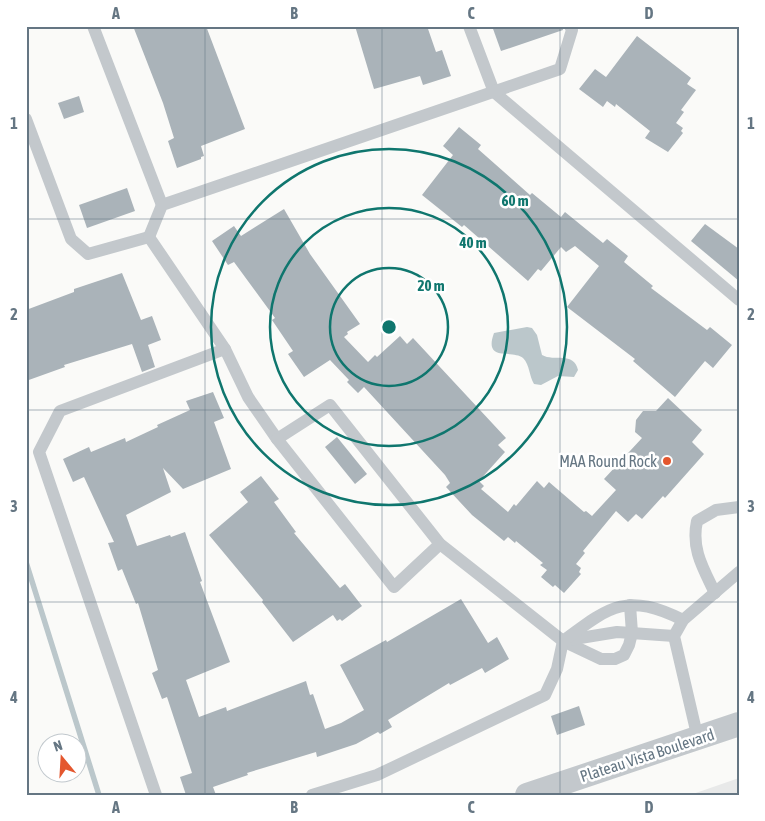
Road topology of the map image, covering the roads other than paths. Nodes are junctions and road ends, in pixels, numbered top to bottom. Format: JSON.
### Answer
{"nodes":[{"id":1,"x":93,"y":26,"type":"edge"},
{"id":2,"x":469,"y":26,"type":"edge"},
{"id":3,"x":570,"y":26,"type":"edge"},
{"id":4,"x":494,"y":92,"type":"junction"},
{"id":5,"x":26,"y":119,"type":"edge"},
{"id":6,"x":162,"y":205,"type":"junction"},
{"id":7,"x":149,"y":237,"type":"junction"},
{"id":8,"x":739,"y":300,"type":"edge"},
{"id":9,"x":225,"y":349,"type":"junction"},
{"id":10,"x":277,"y":440,"type":"junction"},
{"id":11,"x":739,"y":507,"type":"edge"},
{"id":12,"x":440,"y":544,"type":"junction"},
{"id":13,"x":739,"y":572,"type":"edge"},
{"id":14,"x":715,"y":593,"type":"junction"},
{"id":15,"x":630,"y":605,"type":"junction"},
{"id":16,"x":683,"y":620,"type":"junction"},
{"id":17,"x":632,"y":632,"type":"junction"},
{"id":18,"x":674,"y":636,"type":"junction"},
{"id":19,"x":563,"y":641,"type":"junction"},
{"id":20,"x":739,"y":724,"type":"edge"},
{"id":21,"x":698,"y":739,"type":"junction"},
{"id":22,"x":156,"y":795,"type":"edge"},
{"id":23,"x":312,"y":795,"type":"edge"},
{"id":24,"x":527,"y":795,"type":"edge"}],
"edges":[{"from":1,"to":6,"type":"lane"},
{"from":2,"to":4,"type":"lane"},
{"from":3,"to":4,"type":"lane"},
{"from":4,"to":6,"type":"lane"},
{"from":4,"to":8,"type":"lane"},
{"from":5,"to":7,"type":"lane"},
{"from":6,"to":7,"type":"lane"},
{"from":7,"to":9,"type":"lane"},
{"from":9,"to":10,"type":"lane"},
{"from":9,"to":22,"type":"lane"},
{"from":10,"to":12,"type":"lane"},
{"from":10,"to":12,"type":"lane"},
{"from":11,"to":14,"type":"lane"},
{"from":12,"to":19,"type":"lane"},
{"from":13,"to":14,"type":"lane"},
{"from":14,"to":16,"type":"lane"},
{"from":15,"to":16,"type":"lane"},
{"from":15,"to":17,"type":"lane"},
{"from":15,"to":19,"type":"lane"},
{"from":16,"to":18,"type":"lane"},
{"from":17,"to":18,"type":"lane"},
{"from":17,"to":19,"type":"lane"},
{"from":17,"to":19,"type":"lane"},
{"from":18,"to":21,"type":"lane"},
{"from":19,"to":23,"type":"lane"},
{"from":20,"to":21,"type":"street","name":"Plateau Vista Boulevard"},
{"from":21,"to":24,"type":"street","name":"Plateau Vista Boulevard"}]}
